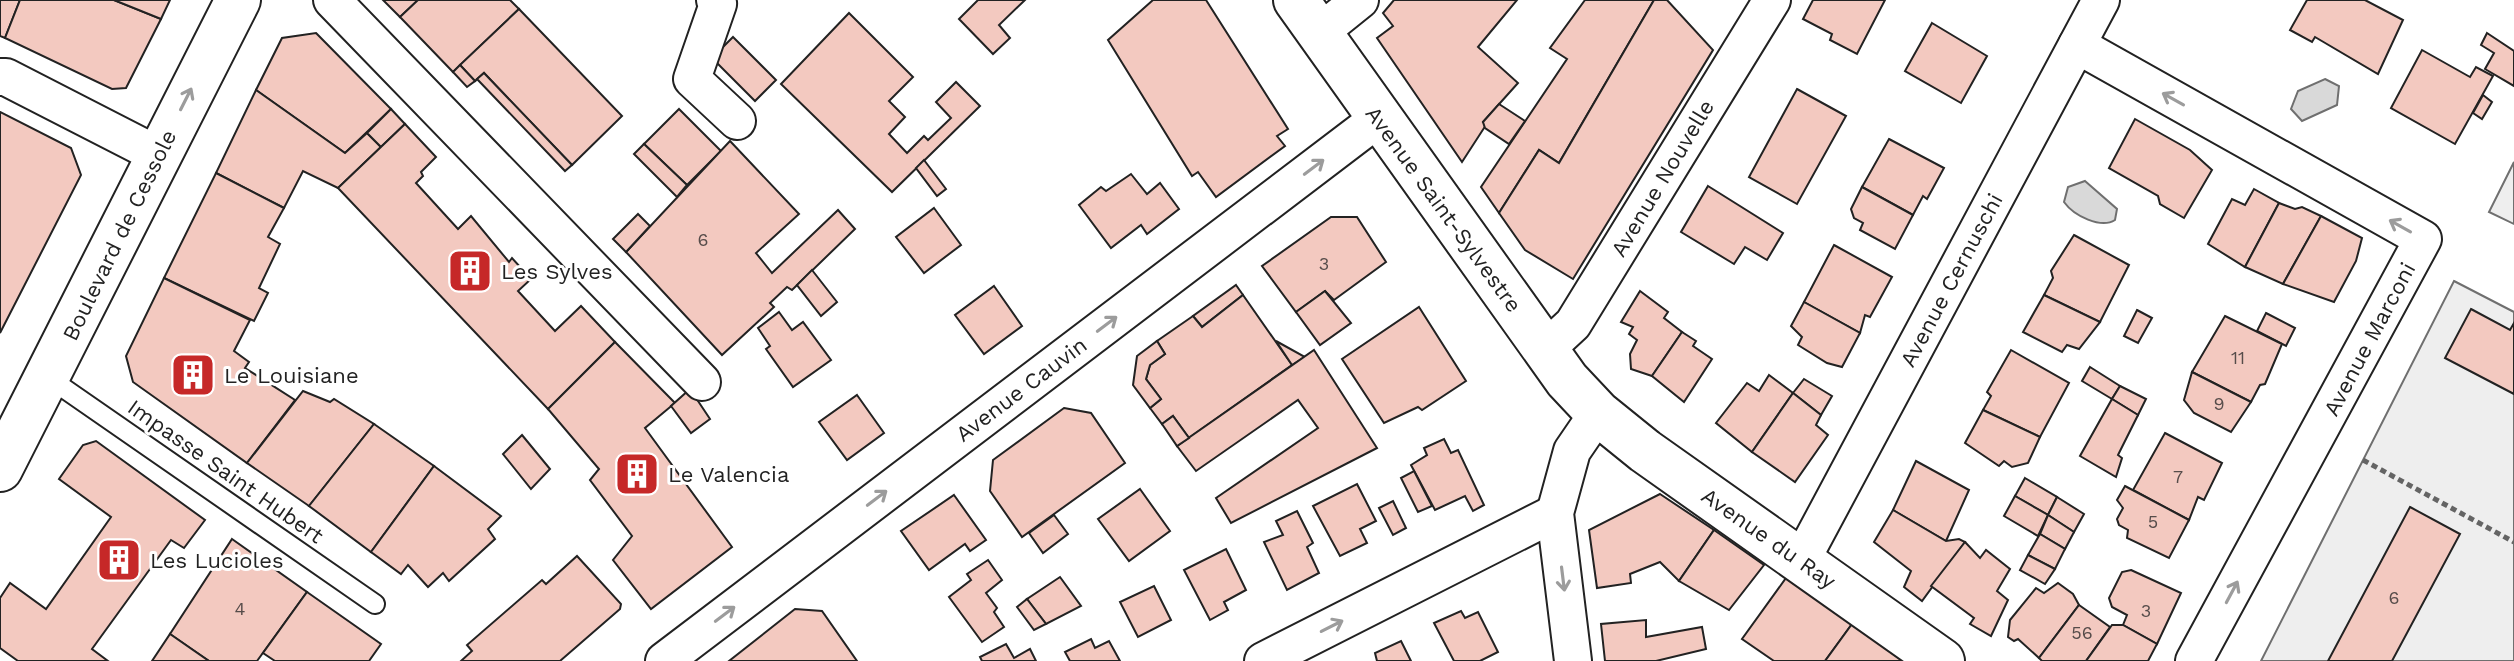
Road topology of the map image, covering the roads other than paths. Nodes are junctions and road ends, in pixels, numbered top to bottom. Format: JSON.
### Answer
{"nodes":[{"id":1,"x":238,"y":0,"type":"edge"},
{"id":2,"x":332,"y":0,"type":"edge"},
{"id":3,"x":715,"y":0,"type":"edge"},
{"id":4,"x":1360,"y":0,"type":"edge"},
{"id":5,"x":1772,"y":0,"type":"edge"},
{"id":6,"x":2101,"y":0,"type":"edge"},
{"id":7,"x":1307,"y":16,"type":"edge"},
{"id":8,"x":2077,"y":45,"type":"junction"},
{"id":9,"x":0,"y":77,"type":"edge"},
{"id":10,"x":1379,"y":118,"type":"junction"},
{"id":11,"x":737,"y":121,"type":"dead end"},
{"id":12,"x":158,"y":155,"type":"junction"},
{"id":13,"x":1545,"y":350,"type":"junction"},
{"id":14,"x":49,"y":378,"type":"junction"},
{"id":15,"x":702,"y":382,"type":"dead end"},
{"id":16,"x":1598,"y":413,"type":"junction"},
{"id":17,"x":0,"y":469,"type":"edge"},
{"id":18,"x":1555,"y":513,"type":"junction"},
{"id":19,"x":1801,"y":561,"type":"junction"},
{"id":20,"x":375,"y":604,"type":"dead end"},
{"id":21,"x":664,"y":661,"type":"edge"},
{"id":22,"x":1263,"y":661,"type":"edge"},
{"id":23,"x":1573,"y":661,"type":"edge"},
{"id":24,"x":1942,"y":661,"type":"edge"},
{"id":25,"x":2194,"y":661,"type":"edge"}],
"edges":[{"from":12,"to":1,"type":"main road","name":"Boulevard de Cessole","one_way":true},
{"from":2,"to":15,"type":"street"},
{"from":3,"to":11,"type":"street"},
{"from":4,"to":7,"type":"street"},
{"from":5,"to":13,"type":"street","name":"Avenue Nouvelle"},
{"from":6,"to":8,"type":"street","name":"Avenue Cernuschi"},
{"from":7,"to":10,"type":"main road","name":"Avenue Saint-Sylvestre"},
{"from":8,"to":19,"type":"street","name":"Avenue Cernuschi"},
{"from":25,"to":8,"type":"street","name":"Avenue Marconi","one_way":true},
{"from":9,"to":12,"type":"street"},
{"from":10,"to":13,"type":"main road","name":"Avenue Saint-Sylvestre"},
{"from":21,"to":10,"type":"street","name":"Avenue Cauvin","one_way":true},
{"from":12,"to":14,"type":"main road","name":"Boulevard de Cessole"},
{"from":13,"to":16,"type":"main road","name":"Avenue Saint-Sylvestre"},
{"from":14,"to":17,"type":"main road","name":"Boulevard de Cessole"},
{"from":14,"to":20,"type":"lane","name":"Impasse Saint Hubert"},
{"from":16,"to":18,"type":"street"},
{"from":16,"to":19,"type":"main road","name":"Avenue du Ray"},
{"from":22,"to":18,"type":"street","one_way":true},
{"from":18,"to":23,"type":"street","one_way":true},
{"from":19,"to":24,"type":"main road","name":"Avenue du Ray"}]}
